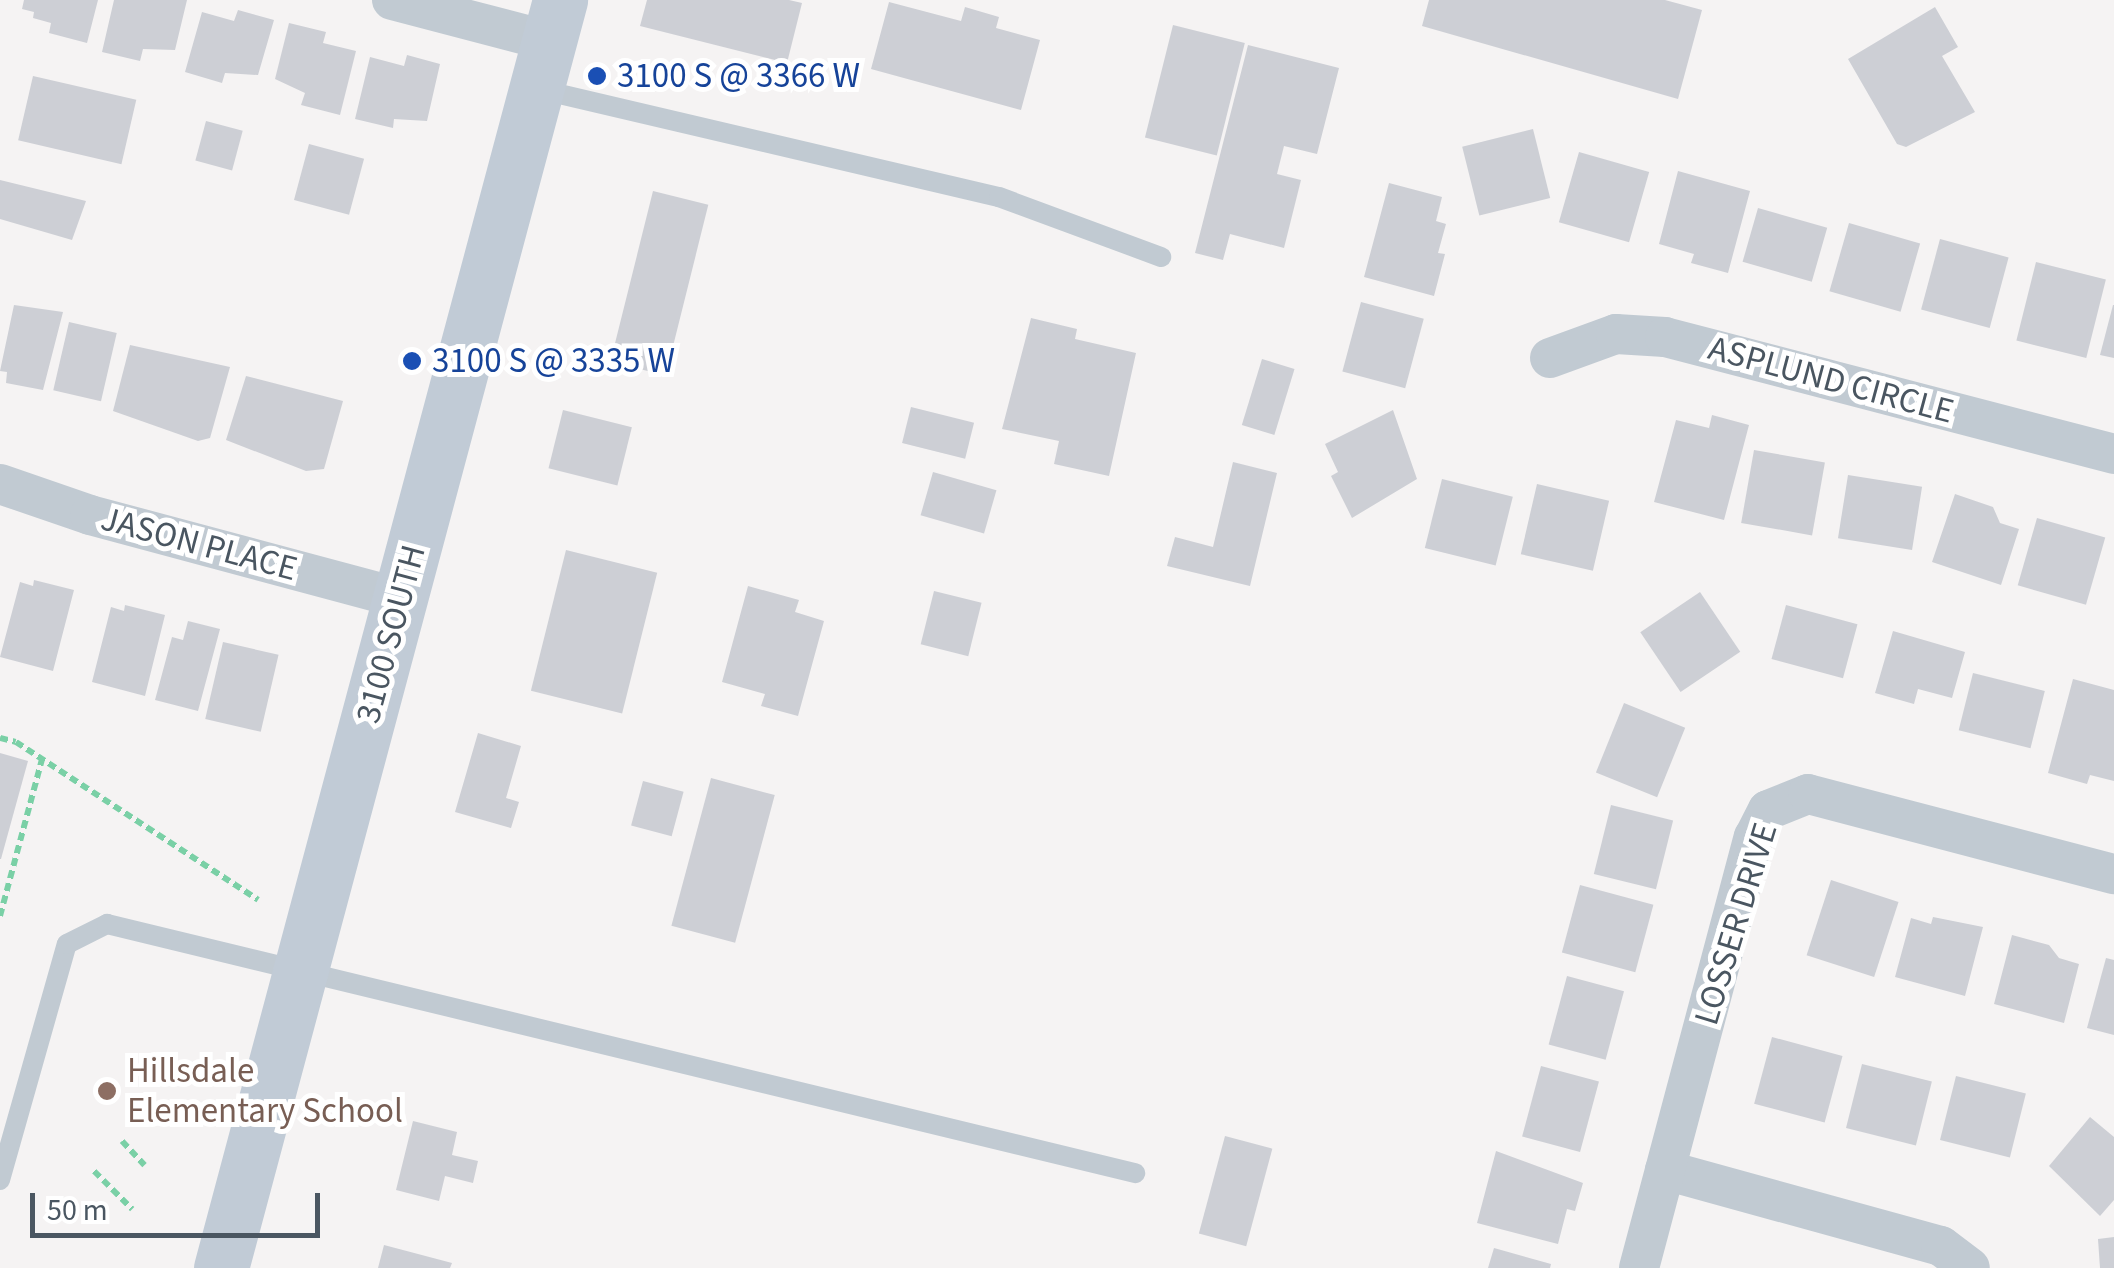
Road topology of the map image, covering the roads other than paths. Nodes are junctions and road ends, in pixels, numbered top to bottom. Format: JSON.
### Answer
{"nodes":[{"id":1,"x":392,"y":0,"type":"edge"},
{"id":2,"x":548,"y":43,"type":"edge"},
{"id":3,"x":1161,"y":257,"type":"dead end"},
{"id":4,"x":1550,"y":358,"type":"dead end"},
{"id":5,"x":2114,"y":454,"type":"edge"},
{"id":6,"x":0,"y":484,"type":"edge"},
{"id":7,"x":400,"y":598,"type":"junction"},
{"id":8,"x":2114,"y":874,"type":"edge"},
{"id":9,"x":300,"y":974,"type":"junction"},
{"id":10,"x":1665,"y":1170,"type":"junction"},
{"id":11,"x":1135,"y":1174,"type":"dead end"},
{"id":12,"x":0,"y":1180,"type":"edge"},
{"id":13,"x":221,"y":1268,"type":"edge"},
{"id":14,"x":1639,"y":1268,"type":"edge"},
{"id":15,"x":1970,"y":1268,"type":"edge"}],
"edges":[{"from":1,"to":2,"type":"street"},
{"from":2,"to":3,"type":"lane"},
{"from":2,"to":7,"type":"main road","name":"3100 SOUTH"},
{"from":4,"to":5,"type":"street","name":"ASPLUND CIRCLE"},
{"from":6,"to":7,"type":"street","name":"JASON PLACE"},
{"from":7,"to":9,"type":"main road","name":"3100 SOUTH"},
{"from":8,"to":10,"type":"street","name":"LOSSER DRIVE"},
{"from":9,"to":11,"type":"lane"},
{"from":9,"to":12,"type":"lane"},
{"from":9,"to":13,"type":"main road","name":"3100 SOUTH"},
{"from":10,"to":14,"type":"street","name":"LOSSER DRIVE"},
{"from":10,"to":15,"type":"street"}]}
